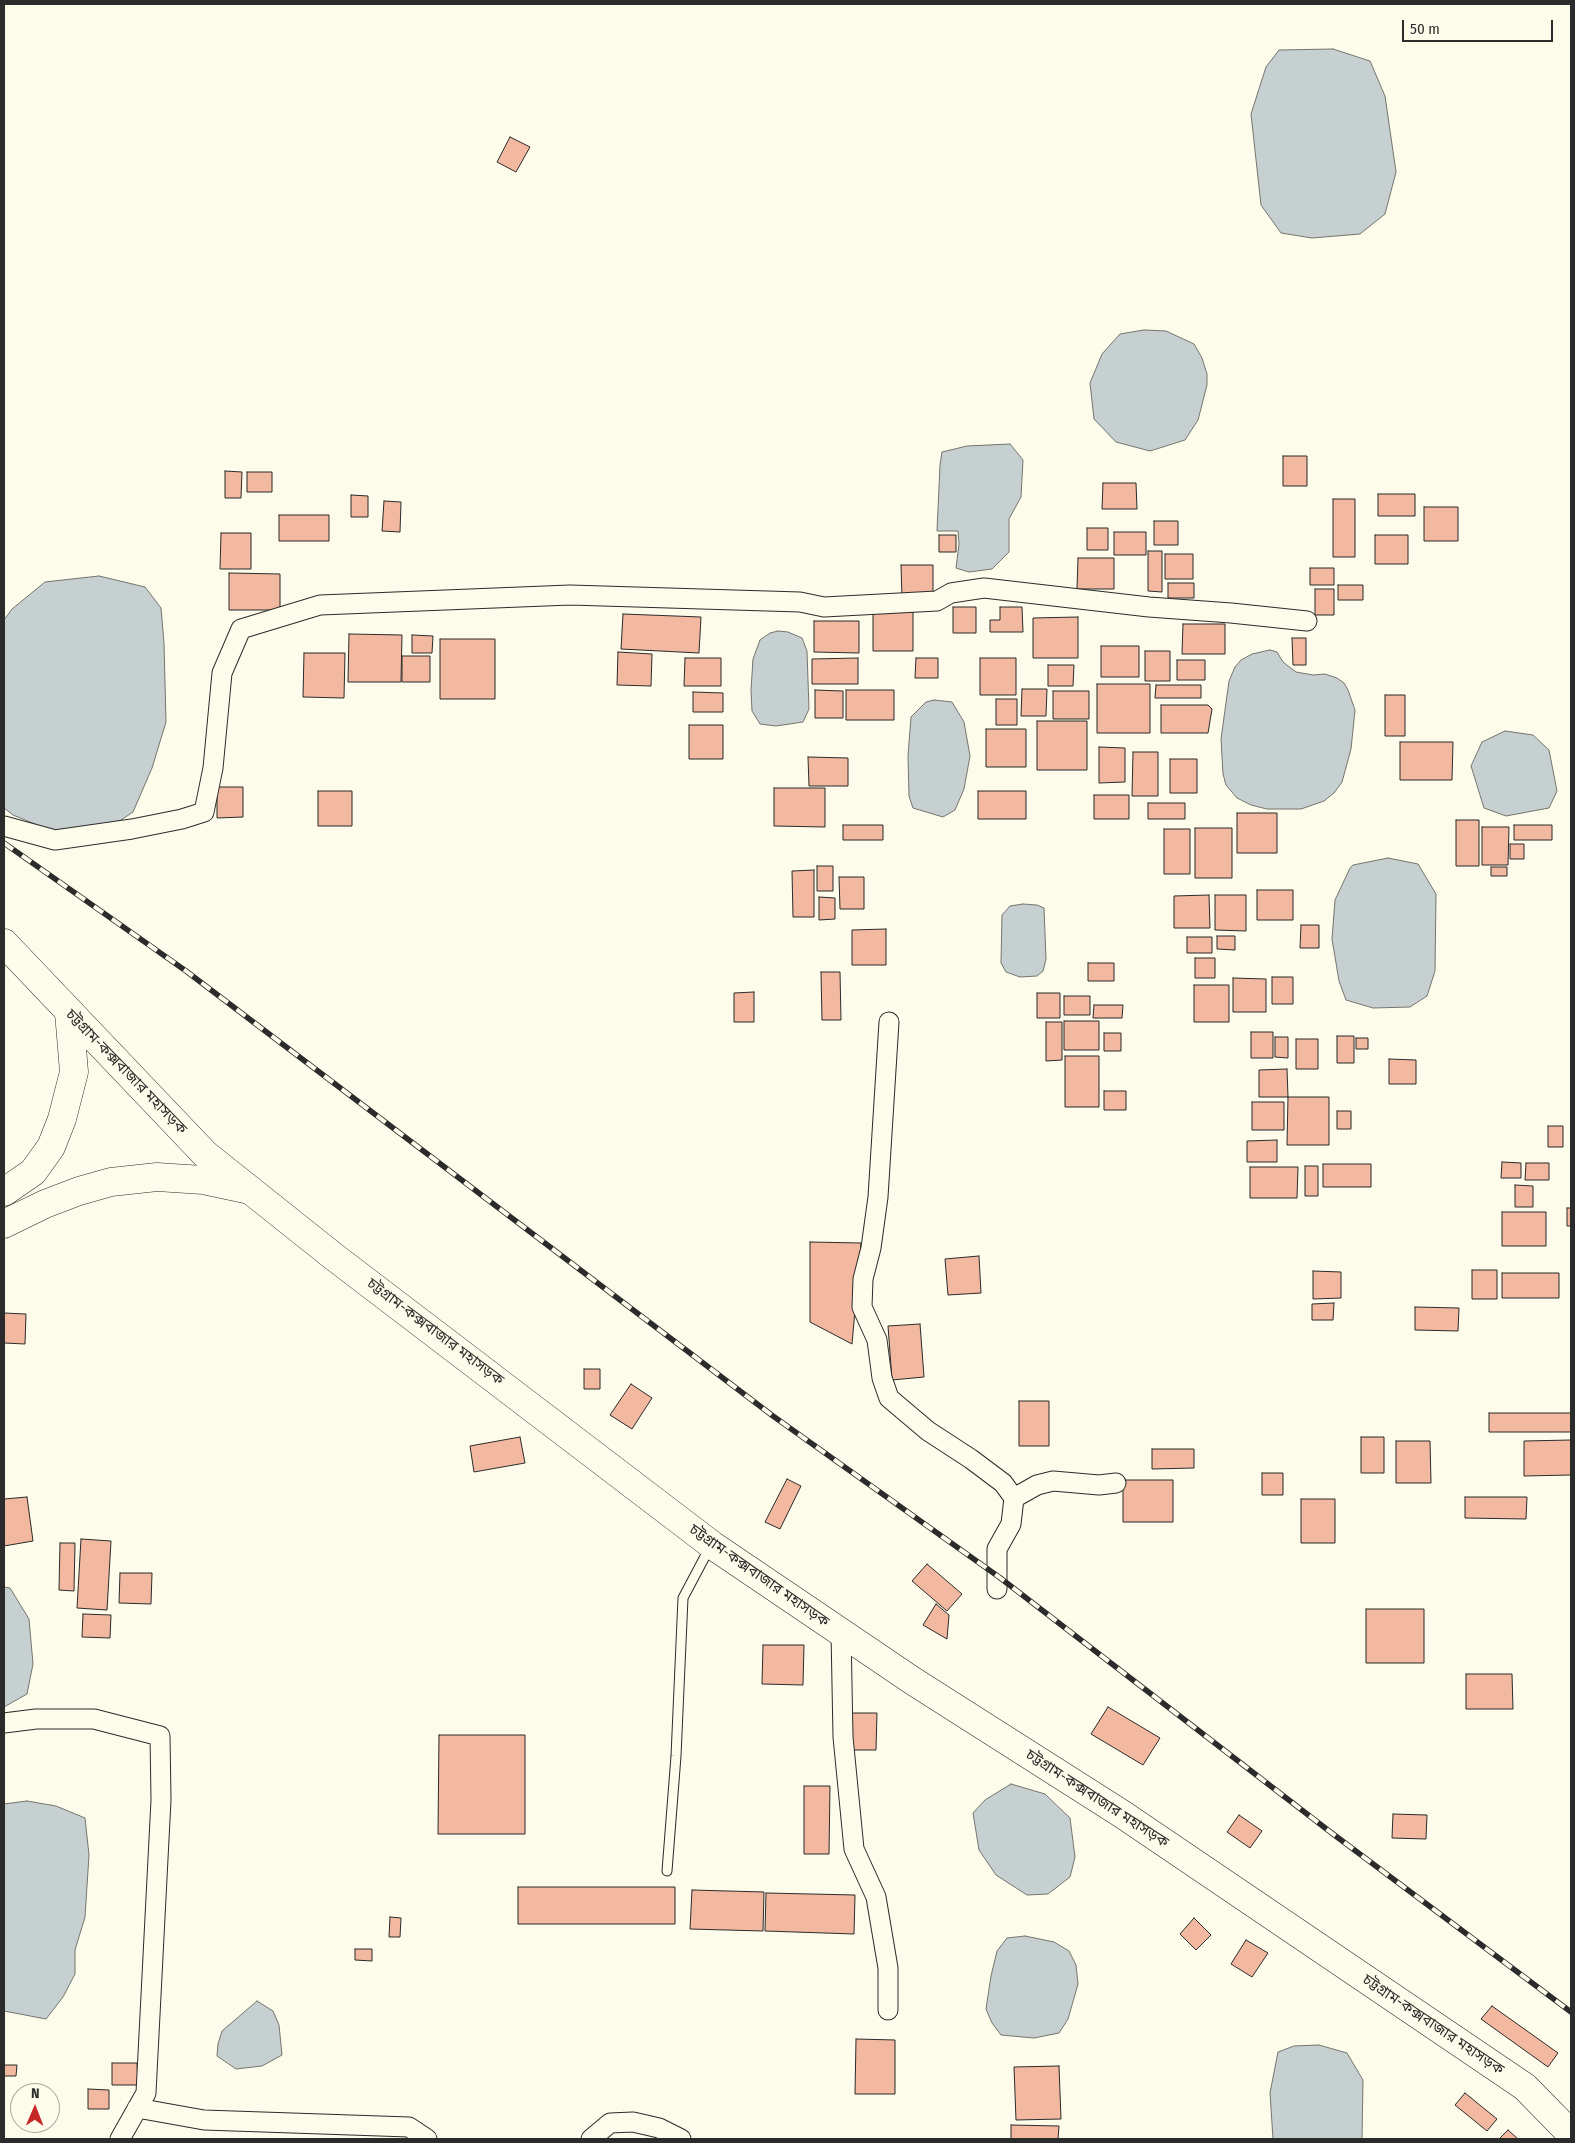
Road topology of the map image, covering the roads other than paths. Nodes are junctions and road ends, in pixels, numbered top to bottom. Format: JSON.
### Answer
{"nodes":[{"id":1,"x":1307,"y":622,"type":"dead end"},
{"id":2,"x":4,"y":826,"type":"edge"},
{"id":3,"x":4,"y":944,"type":"edge"},
{"id":4,"x":69,"y":1012,"type":"junction"},
{"id":5,"x":890,"y":1022,"type":"dead end"},
{"id":6,"x":250,"y":1190,"type":"junction"},
{"id":7,"x":4,"y":1192,"type":"edge"},
{"id":8,"x":4,"y":1224,"type":"edge"},
{"id":9,"x":1116,"y":1483,"type":"dead end"},
{"id":10,"x":1014,"y":1498,"type":"junction"},
{"id":11,"x":712,"y":1545,"type":"junction"},
{"id":12,"x":997,"y":1589,"type":"dead end"},
{"id":13,"x":841,"y":1632,"type":"junction"},
{"id":14,"x":4,"y":1724,"type":"edge"},
{"id":15,"x":668,"y":1871,"type":"dead end"},
{"id":16,"x":888,"y":2010,"type":"dead end"},
{"id":17,"x":137,"y":2108,"type":"junction"},
{"id":18,"x":1571,"y":2134,"type":"edge"},
{"id":19,"x":120,"y":2139,"type":"edge"},
{"id":20,"x":426,"y":2139,"type":"edge"},
{"id":21,"x":591,"y":2139,"type":"edge"},
{"id":22,"x":681,"y":2139,"type":"edge"}],
"edges":[{"from":1,"to":2,"type":"street"},
{"from":3,"to":4,"type":"main road","name":"চট্টগ্রাম-কক্সবাজার মহাসড়ক"},
{"from":4,"to":6,"type":"main road","name":"চট্টগ্রাম-কক্সবাজার মহাসড়ক"},
{"from":4,"to":7,"type":"main road"},
{"from":5,"to":10,"type":"street"},
{"from":6,"to":8,"type":"main road"},
{"from":6,"to":11,"type":"main road","name":"চট্টগ্রাম-কক্সবাজার মহাসড়ক"},
{"from":9,"to":10,"type":"street"},
{"from":10,"to":12,"type":"street"},
{"from":11,"to":13,"type":"main road","name":"চট্টগ্রাম-কক্সবাজার মহাসড়ক"},
{"from":11,"to":15,"type":"lane"},
{"from":13,"to":16,"type":"street"},
{"from":13,"to":18,"type":"main road","name":"চট্টগ্রাম-কক্সবাজার মহাসড়ক"},
{"from":14,"to":17,"type":"street"},
{"from":17,"to":19,"type":"street"},
{"from":17,"to":20,"type":"street"},
{"from":21,"to":22,"type":"street"}]}
